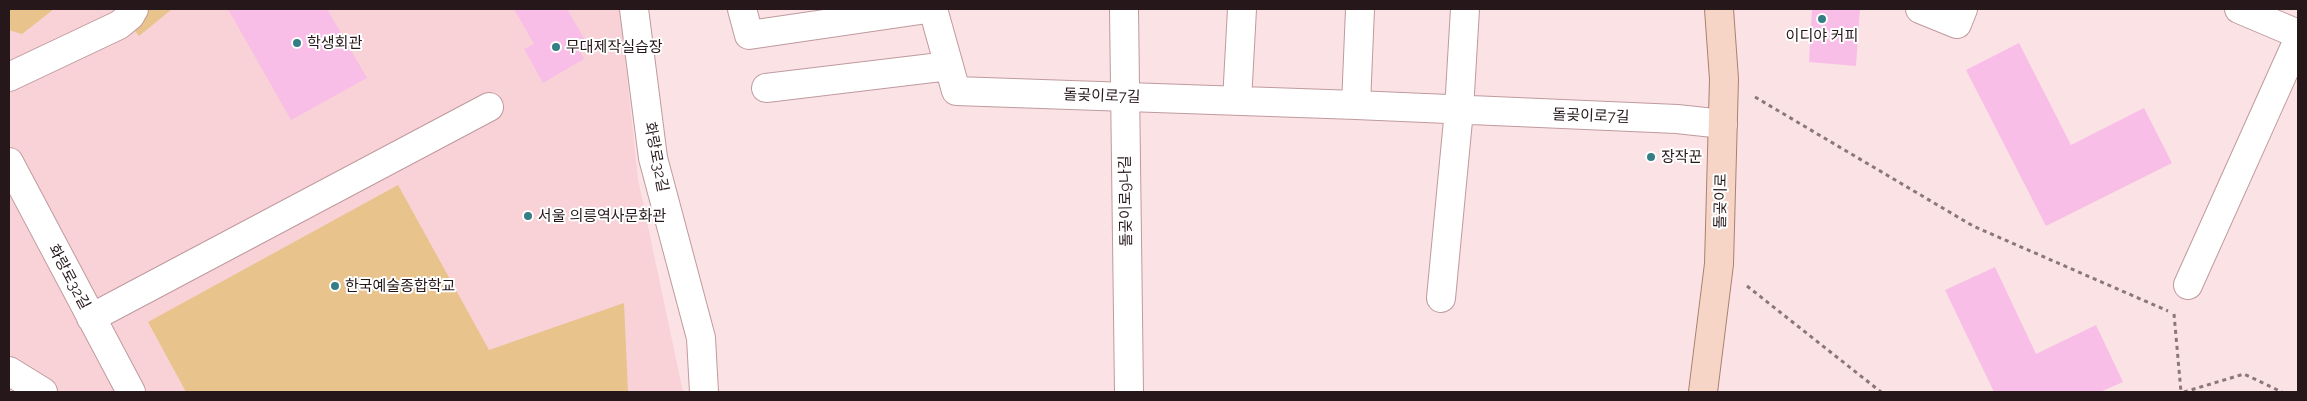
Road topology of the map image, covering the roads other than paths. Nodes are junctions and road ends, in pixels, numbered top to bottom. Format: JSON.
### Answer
{"nodes":[{"id":1,"x":134,"y":9,"type":"edge"},
{"id":2,"x":634,"y":9,"type":"edge"},
{"id":3,"x":742,"y":9,"type":"edge"},
{"id":4,"x":927,"y":9,"type":"edge"},
{"id":5,"x":933,"y":9,"type":"edge"},
{"id":6,"x":1124,"y":9,"type":"edge"},
{"id":7,"x":1242,"y":9,"type":"edge"},
{"id":8,"x":1360,"y":9,"type":"edge"},
{"id":9,"x":1464,"y":9,"type":"edge"},
{"id":10,"x":1719,"y":9,"type":"edge"},
{"id":11,"x":1920,"y":9,"type":"edge"},
{"id":12,"x":1963,"y":9,"type":"edge"},
{"id":13,"x":2239,"y":9,"type":"edge"},
{"id":14,"x":2298,"y":34,"type":"edge"},
{"id":15,"x":2298,"y":40,"type":"edge"},
{"id":16,"x":949,"y":66,"type":"junction"},
{"id":17,"x":9,"y":78,"type":"edge"},
{"id":18,"x":766,"y":88,"type":"dead end"},
{"id":19,"x":1124,"y":96,"type":"junction"},
{"id":20,"x":1237,"y":101,"type":"junction"},
{"id":21,"x":1356,"y":105,"type":"junction"},
{"id":22,"x":490,"y":107,"type":"dead end"},
{"id":23,"x":1459,"y":110,"type":"junction"},
{"id":24,"x":1723,"y":124,"type":"junction"},
{"id":25,"x":9,"y":162,"type":"edge"},
{"id":26,"x":2188,"y":285,"type":"dead end"},
{"id":27,"x":1441,"y":298,"type":"dead end"},
{"id":28,"x":91,"y":318,"type":"junction"},
{"id":29,"x":9,"y":372,"type":"edge"},
{"id":30,"x":43,"y":392,"type":"edge"},
{"id":31,"x":131,"y":392,"type":"edge"},
{"id":32,"x":704,"y":392,"type":"edge"},
{"id":33,"x":1129,"y":392,"type":"edge"},
{"id":34,"x":1703,"y":392,"type":"edge"}],
"edges":[{"from":1,"to":17,"type":"street"},
{"from":2,"to":32,"type":"street","name":"화랑로32길"},
{"from":3,"to":4,"type":"street"},
{"from":5,"to":16,"type":"street"},
{"from":6,"to":19,"type":"street","name":"돌곶이로9나길"},
{"from":7,"to":20,"type":"street"},
{"from":8,"to":21,"type":"street"},
{"from":9,"to":23,"type":"street"},
{"from":10,"to":24,"type":"main road","name":"돌곶이로"},
{"from":11,"to":12,"type":"street"},
{"from":13,"to":14,"type":"street"},
{"from":15,"to":26,"type":"street"},
{"from":16,"to":18,"type":"street"},
{"from":16,"to":19,"type":"street","name":"돌곶이로7길"},
{"from":19,"to":20,"type":"street","name":"돌곶이로7길"},
{"from":19,"to":33,"type":"street","name":"돌곶이로9나길"},
{"from":20,"to":21,"type":"street","name":"돌곶이로7길"},
{"from":21,"to":23,"type":"street","name":"돌곶이로7길"},
{"from":22,"to":28,"type":"street"},
{"from":23,"to":24,"type":"street","name":"돌곶이로7길"},
{"from":23,"to":27,"type":"street"},
{"from":24,"to":34,"type":"main road","name":"돌곶이로"},
{"from":25,"to":28,"type":"street","name":"화랑로32길"},
{"from":28,"to":31,"type":"street","name":"화랑로32길"},
{"from":29,"to":30,"type":"street"}]}
